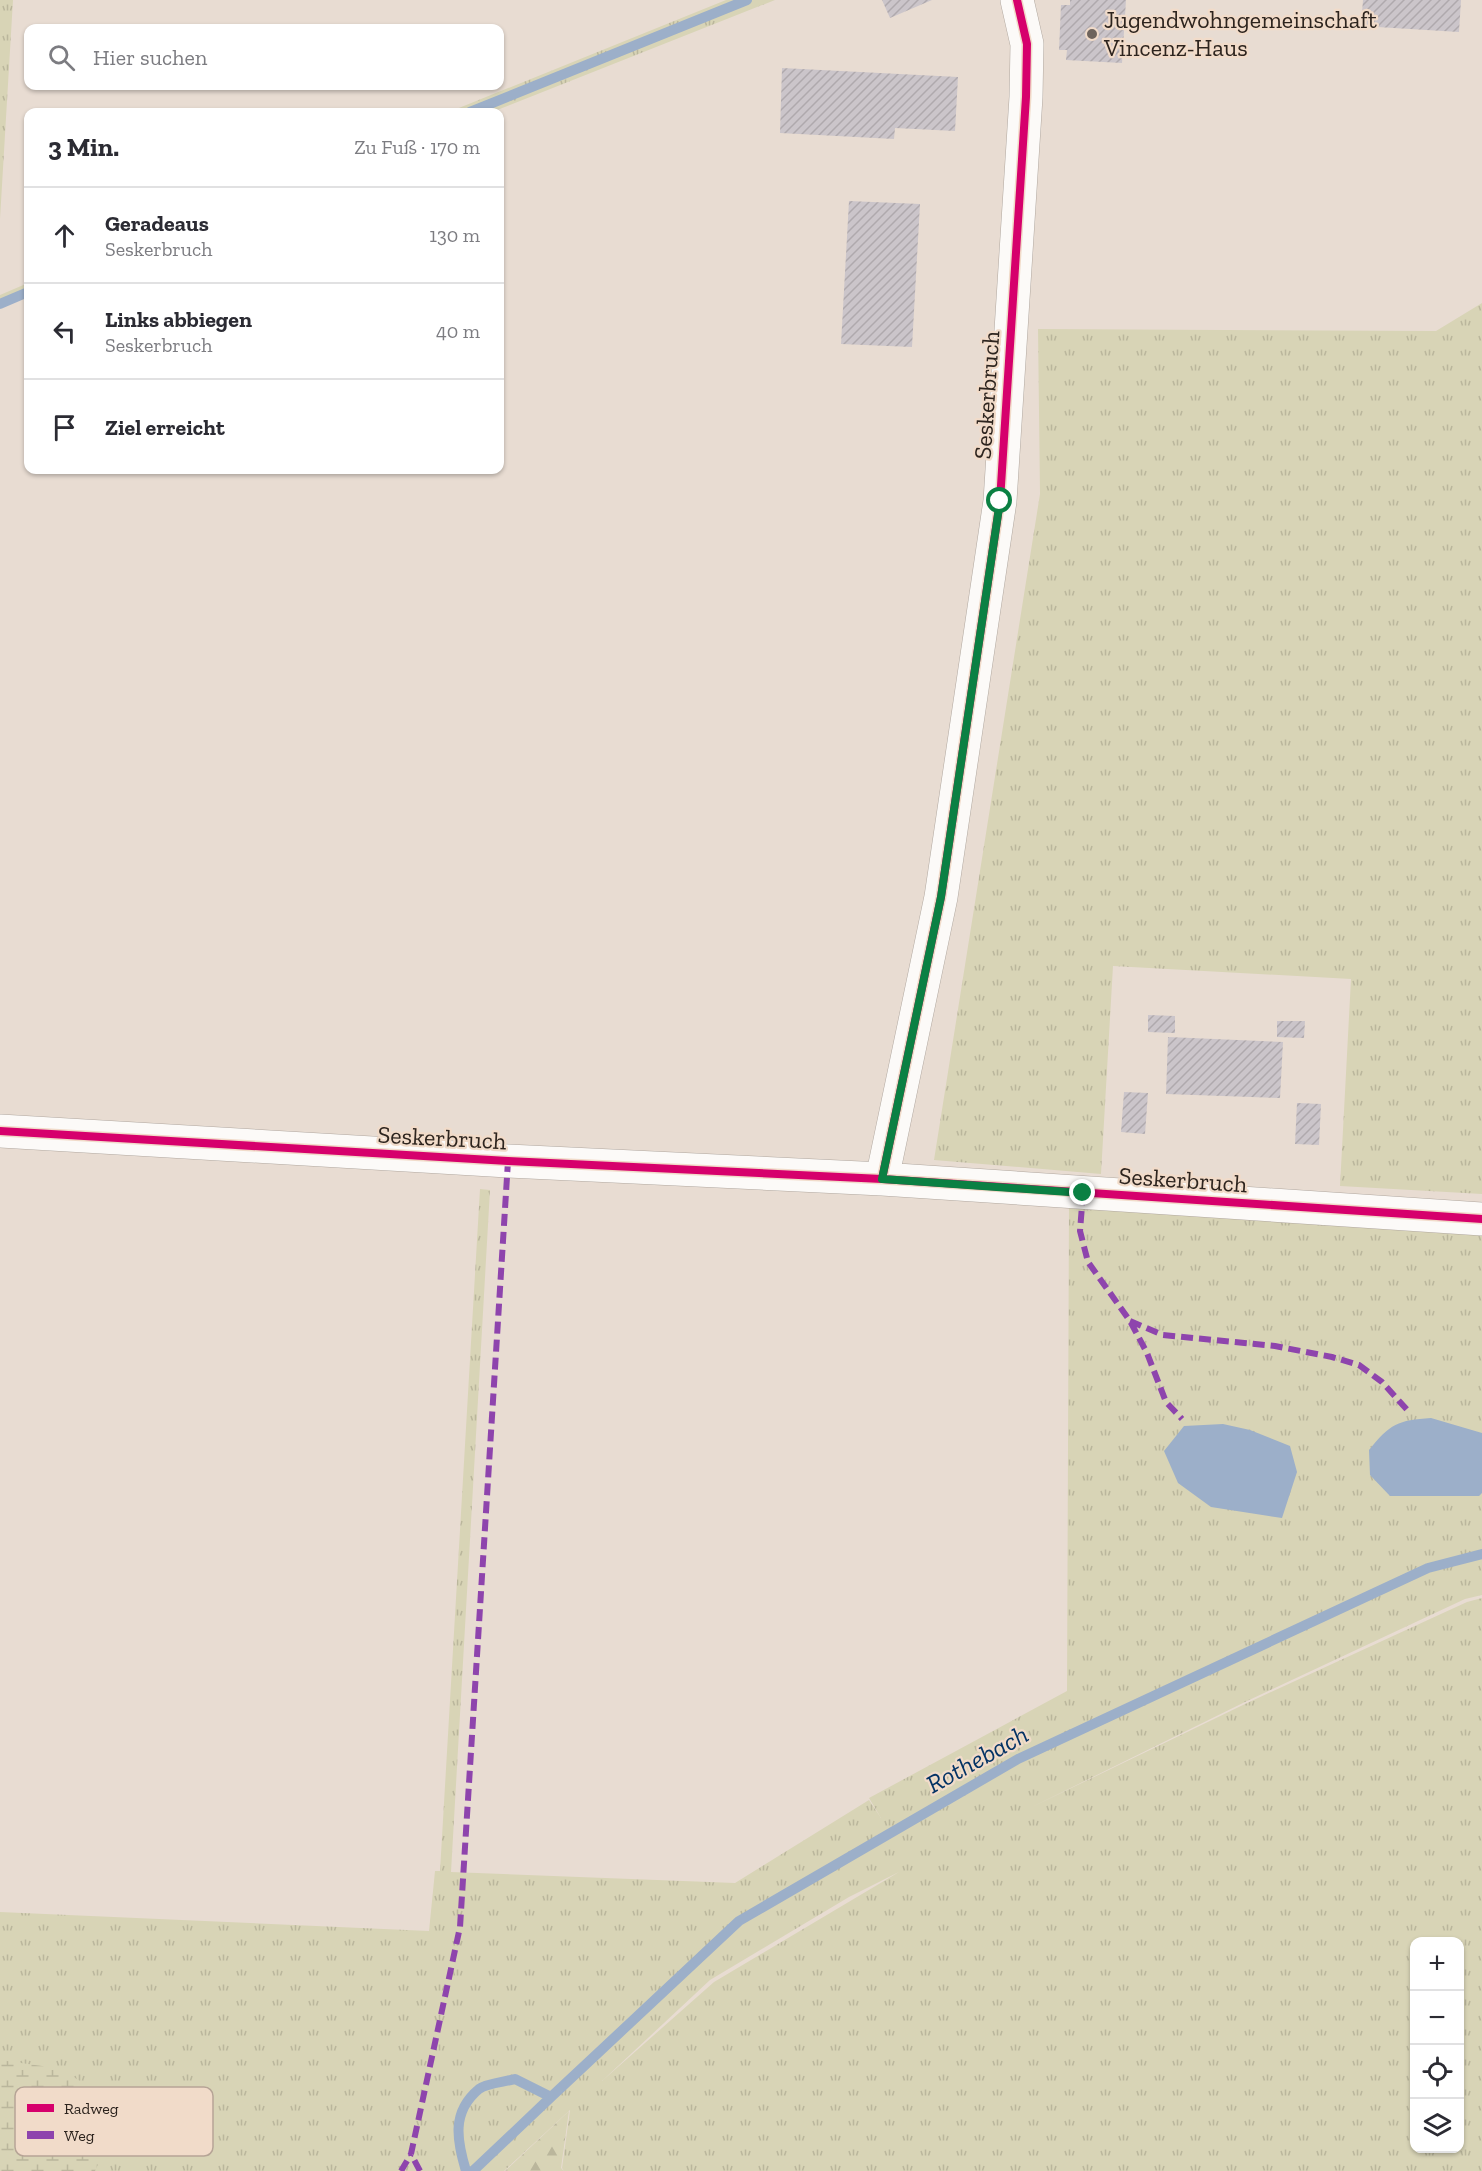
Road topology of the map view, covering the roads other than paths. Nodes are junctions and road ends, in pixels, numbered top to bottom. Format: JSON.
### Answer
{"nodes":[{"id":1,"x":1017,"y":0,"type":"edge"},
{"id":2,"x":0,"y":1131,"type":"edge"},
{"id":3,"x":882,"y":1179,"type":"junction"},
{"id":4,"x":1482,"y":1219,"type":"edge"}],
"edges":[{"from":1,"to":3,"type":"street","name":"Seskerbruch"},
{"from":2,"to":3,"type":"street","name":"Seskerbruch"},
{"from":3,"to":4,"type":"street","name":"Seskerbruch"}]}
